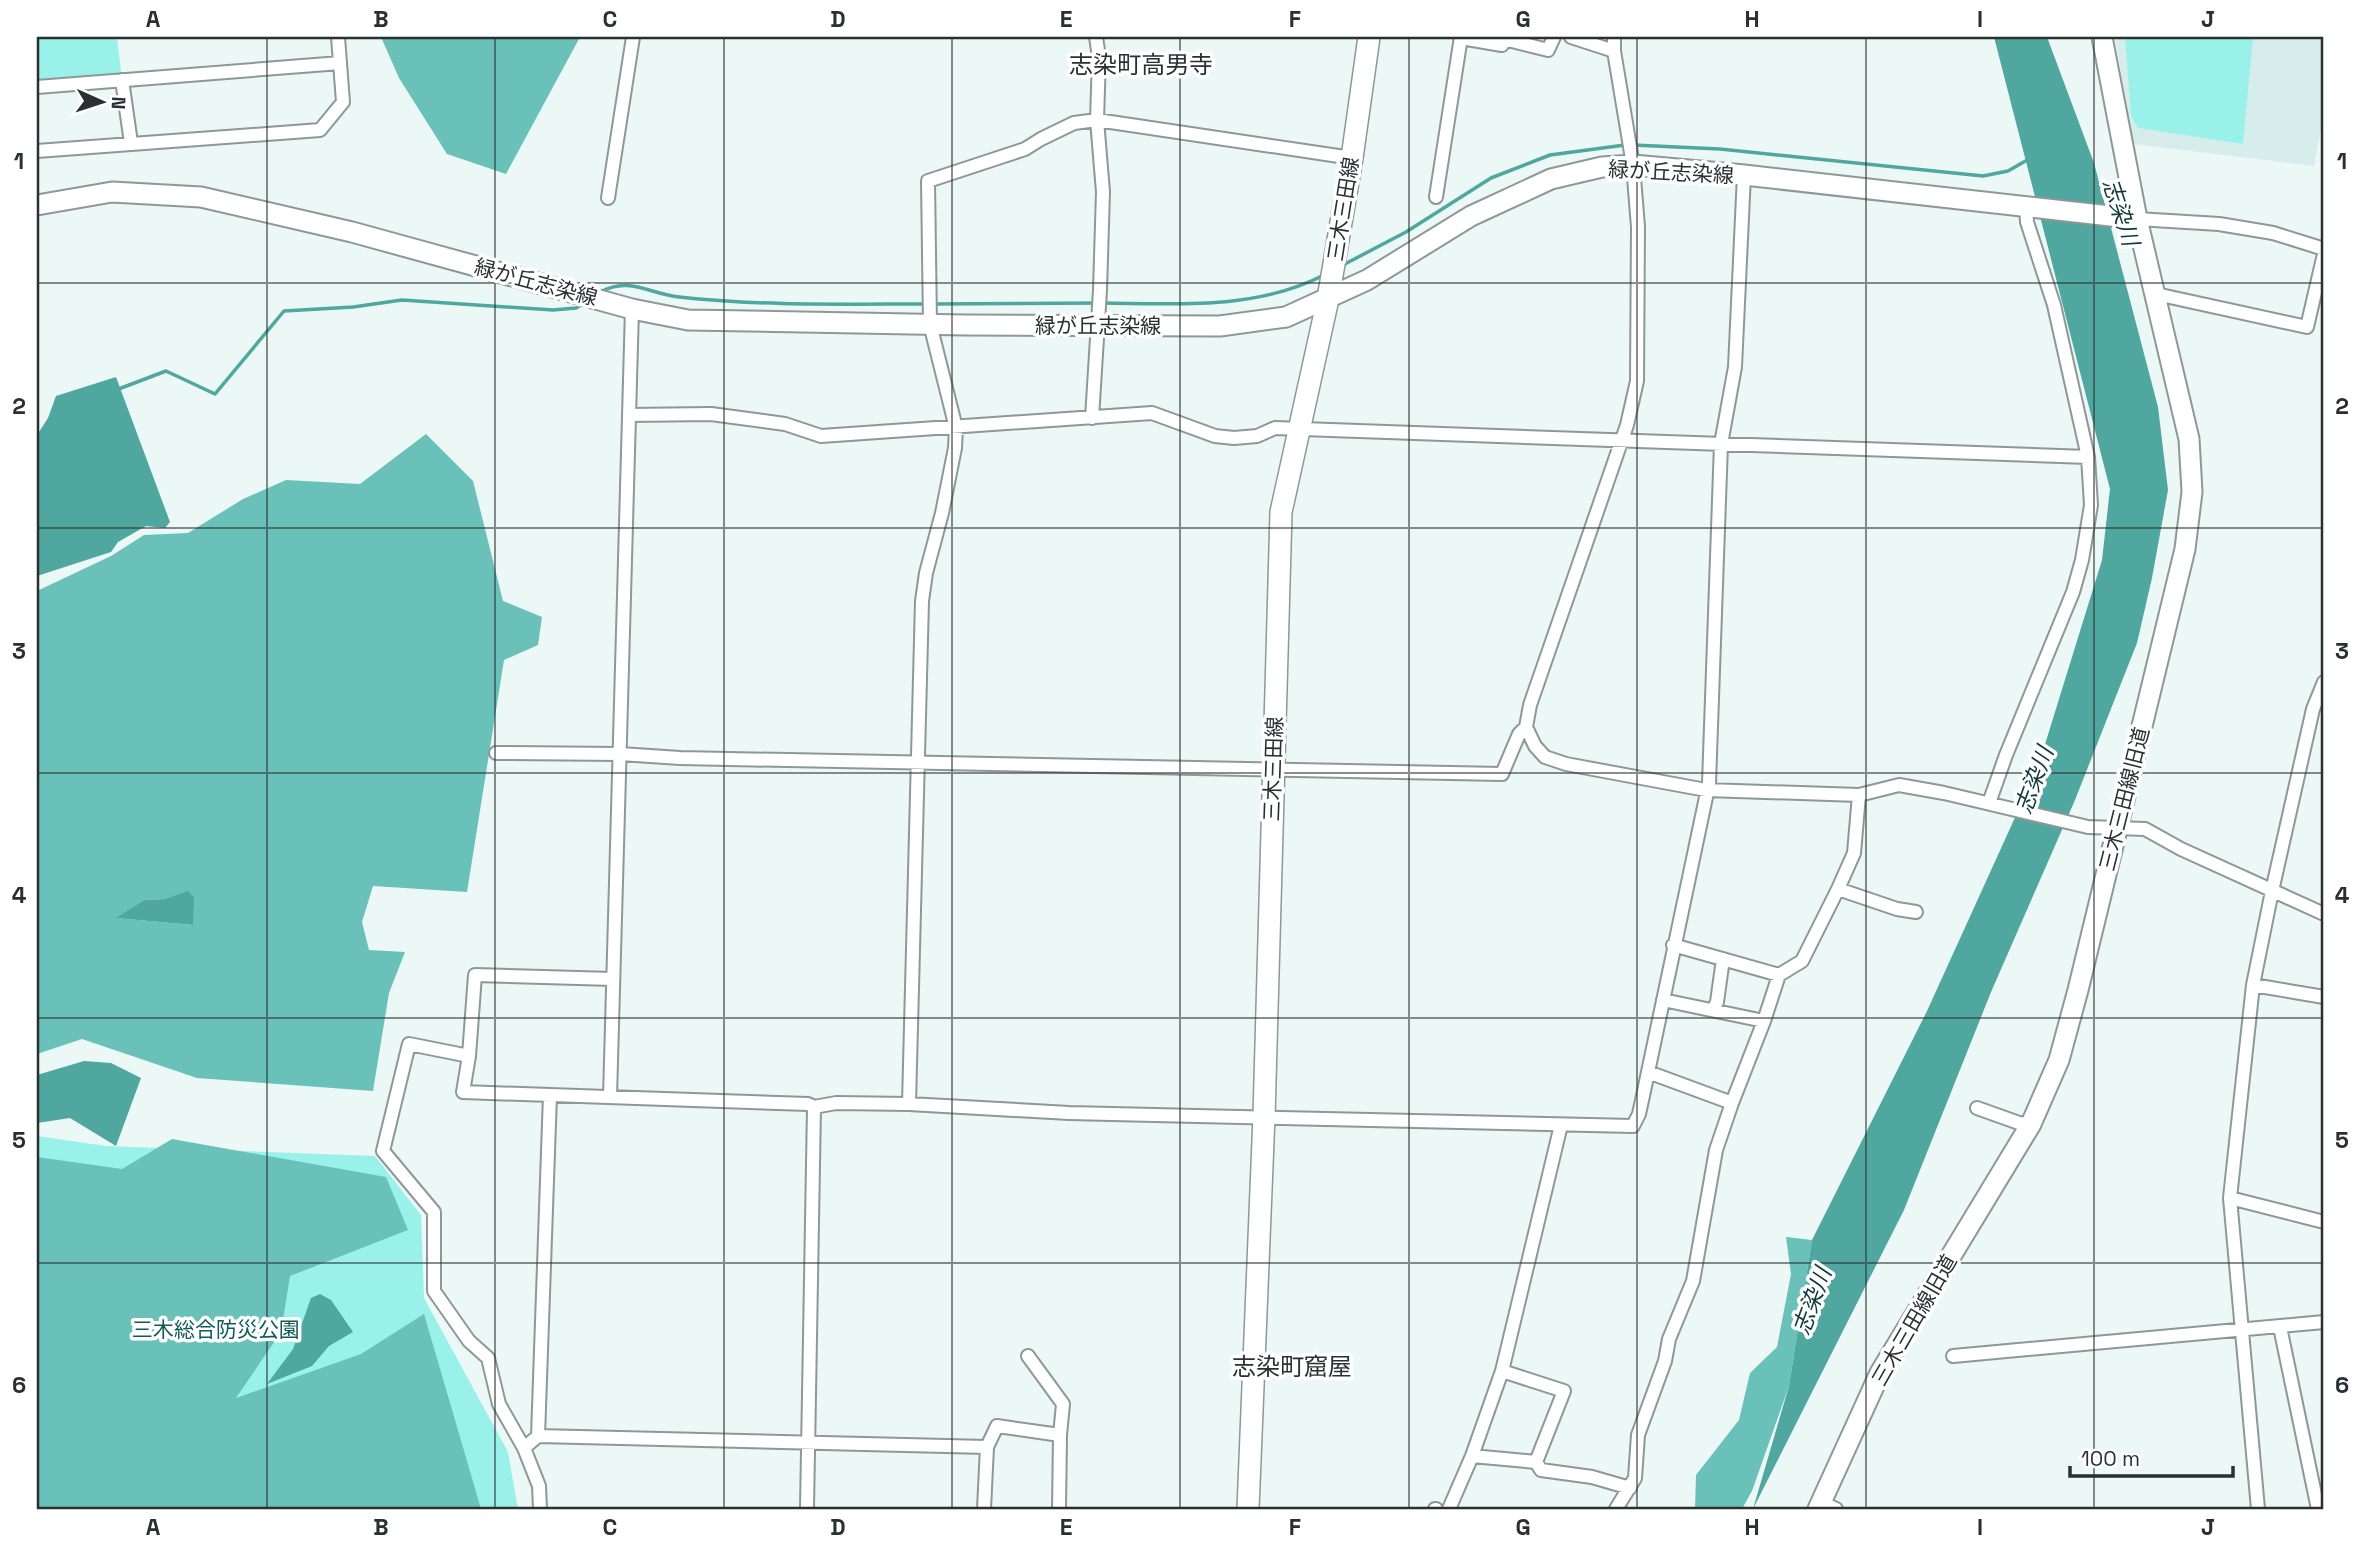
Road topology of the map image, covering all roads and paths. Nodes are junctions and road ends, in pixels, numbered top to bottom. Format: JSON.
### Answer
{"nodes":[{"id":1,"x":338,"y":37,"type":"edge"},
{"id":2,"x":633,"y":37,"type":"edge"},
{"id":3,"x":1096,"y":37,"type":"edge"},
{"id":4,"x":1368,"y":37,"type":"edge"},
{"id":5,"x":1461,"y":37,"type":"edge"},
{"id":6,"x":1554,"y":37,"type":"edge"},
{"id":7,"x":1571,"y":37,"type":"edge"},
{"id":8,"x":1614,"y":37,"type":"edge"},
{"id":9,"x":2102,"y":37,"type":"edge"},
{"id":10,"x":1505,"y":38,"type":"edge"},
{"id":11,"x":1614,"y":51,"type":"junction"},
{"id":12,"x":340,"y":63,"type":"junction"},
{"id":13,"x":122,"y":80,"type":"junction"},
{"id":14,"x":37,"y":87,"type":"edge"},
{"id":15,"x":1097,"y":120,"type":"junction"},
{"id":16,"x":131,"y":143,"type":"junction"},
{"id":17,"x":37,"y":151,"type":"edge"},
{"id":18,"x":1352,"y":158,"type":"junction"},
{"id":19,"x":1633,"y":165,"type":"junction"},
{"id":20,"x":1744,"y":175,"type":"junction"},
{"id":21,"x":1436,"y":197,"type":"dead end"},
{"id":22,"x":608,"y":198,"type":"dead end"},
{"id":23,"x":37,"y":205,"type":"edge"},
{"id":24,"x":2026,"y":207,"type":"junction"},
{"id":25,"x":2137,"y":219,"type":"junction"},
{"id":26,"x":2324,"y":252,"type":"edge"},
{"id":27,"x":2156,"y":294,"type":"junction"},
{"id":28,"x":1328,"y":299,"type":"junction"},
{"id":29,"x":632,"y":309,"type":"junction"},
{"id":30,"x":930,"y":324,"type":"junction"},
{"id":31,"x":1097,"y":326,"type":"junction"},
{"id":32,"x":629,"y":415,"type":"junction"},
{"id":33,"x":1092,"y":418,"type":"junction"},
{"id":34,"x":956,"y":428,"type":"junction"},
{"id":35,"x":1298,"y":431,"type":"junction"},
{"id":36,"x":1620,"y":442,"type":"junction"},
{"id":37,"x":1721,"y":444,"type":"junction"},
{"id":38,"x":2088,"y":457,"type":"junction"},
{"id":39,"x":2324,"y":682,"type":"edge"},
{"id":40,"x":2319,"y":711,"type":"edge"},
{"id":41,"x":1526,"y":727,"type":"junction"},
{"id":42,"x":496,"y":752,"type":"dead end"},
{"id":43,"x":620,"y":754,"type":"junction"},
{"id":44,"x":920,"y":762,"type":"junction"},
{"id":45,"x":1273,"y":770,"type":"junction"},
{"id":46,"x":1706,"y":790,"type":"junction"},
{"id":47,"x":1858,"y":796,"type":"junction"},
{"id":48,"x":1989,"y":803,"type":"junction"},
{"id":49,"x":2116,"y":828,"type":"junction"},
{"id":50,"x":1838,"y":888,"type":"junction"},
{"id":51,"x":2272,"y":891,"type":"junction"},
{"id":52,"x":1916,"y":912,"type":"dead end"},
{"id":53,"x":2324,"y":914,"type":"edge"},
{"id":54,"x":1673,"y":945,"type":"junction"},
{"id":55,"x":1723,"y":959,"type":"junction"},
{"id":56,"x":1779,"y":975,"type":"junction"},
{"id":57,"x":613,"y":979,"type":"junction"},
{"id":58,"x":2253,"y":985,"type":"junction"},
{"id":59,"x":2324,"y":997,"type":"edge"},
{"id":60,"x":1663,"y":1000,"type":"junction"},
{"id":61,"x":1713,"y":1010,"type":"junction"},
{"id":62,"x":1765,"y":1021,"type":"junction"},
{"id":63,"x":469,"y":1056,"type":"junction"},
{"id":64,"x":1648,"y":1072,"type":"junction"},
{"id":65,"x":550,"y":1095,"type":"junction"},
{"id":66,"x":610,"y":1097,"type":"junction"},
{"id":67,"x":909,"y":1104,"type":"junction"},
{"id":68,"x":1732,"y":1104,"type":"junction"},
{"id":69,"x":814,"y":1107,"type":"junction"},
{"id":70,"x":1977,"y":1108,"type":"dead end"},
{"id":71,"x":1264,"y":1116,"type":"junction"},
{"id":72,"x":2031,"y":1124,"type":"junction"},
{"id":73,"x":1561,"y":1125,"type":"junction"},
{"id":74,"x":2230,"y":1198,"type":"junction"},
{"id":75,"x":2324,"y":1222,"type":"edge"},
{"id":76,"x":2324,"y":1322,"type":"edge"},
{"id":77,"x":2280,"y":1327,"type":"junction"},
{"id":78,"x":2242,"y":1329,"type":"junction"},
{"id":79,"x":1028,"y":1356,"type":"dead end"},
{"id":80,"x":1952,"y":1356,"type":"dead end"},
{"id":81,"x":1502,"y":1371,"type":"junction"},
{"id":82,"x":1060,"y":1435,"type":"junction"},
{"id":83,"x":538,"y":1436,"type":"junction"},
{"id":84,"x":808,"y":1442,"type":"junction"},
{"id":85,"x":987,"y":1447,"type":"junction"},
{"id":86,"x":524,"y":1448,"type":"junction"},
{"id":87,"x":1472,"y":1456,"type":"junction"},
{"id":88,"x":1536,"y":1462,"type":"junction"},
{"id":89,"x":2324,"y":1471,"type":"edge"},
{"id":90,"x":2309,"y":1473,"type":"junction"},
{"id":91,"x":1630,"y":1488,"type":"junction"},
{"id":92,"x":1825,"y":1507,"type":"edge"},
{"id":93,"x":540,"y":1509,"type":"edge"},
{"id":94,"x":807,"y":1509,"type":"edge"},
{"id":95,"x":984,"y":1509,"type":"edge"},
{"id":96,"x":1059,"y":1509,"type":"edge"},
{"id":97,"x":1248,"y":1509,"type":"edge"},
{"id":98,"x":1449,"y":1509,"type":"edge"},
{"id":99,"x":1616,"y":1509,"type":"edge"},
{"id":100,"x":2258,"y":1509,"type":"edge"},
{"id":101,"x":2318,"y":1509,"type":"edge"}],
"edges":[{"from":1,"to":12,"type":"street"},
{"from":2,"to":22,"type":"street"},
{"from":3,"to":15,"type":"street"},
{"from":4,"to":18,"type":"main road","name":"三木三田線"},
{"from":5,"to":10,"type":"street"},
{"from":5,"to":21,"type":"street"},
{"from":6,"to":10,"type":"street"},
{"from":7,"to":11,"type":"street"},
{"from":8,"to":11,"type":"street"},
{"from":9,"to":25,"type":"street","name":"三木三田線旧道"},
{"from":11,"to":19,"type":"street"},
{"from":12,"to":13,"type":"street"},
{"from":12,"to":16,"type":"street"},
{"from":13,"to":14,"type":"street"},
{"from":13,"to":16,"type":"street"},
{"from":15,"to":18,"type":"street"},
{"from":15,"to":30,"type":"street"},
{"from":15,"to":31,"type":"street"},
{"from":16,"to":17,"type":"street"},
{"from":18,"to":28,"type":"main road","name":"三木三田線"},
{"from":19,"to":20,"type":"street","name":"緑が丘志染線"},
{"from":19,"to":28,"type":"street","name":"緑が丘志染線"},
{"from":19,"to":36,"type":"street"},
{"from":20,"to":24,"type":"street","name":"緑が丘志染線"},
{"from":20,"to":37,"type":"street"},
{"from":23,"to":29,"type":"street","name":"緑が丘志染線"},
{"from":24,"to":25,"type":"street","name":"緑が丘志染線"},
{"from":24,"to":38,"type":"street"},
{"from":25,"to":26,"type":"street"},
{"from":25,"to":27,"type":"street","name":"三木三田線旧道"},
{"from":26,"to":27,"type":"street"},
{"from":27,"to":49,"type":"street","name":"三木三田線旧道"},
{"from":28,"to":31,"type":"street","name":"緑が丘志染線"},
{"from":28,"to":35,"type":"main road","name":"三木三田線"},
{"from":29,"to":30,"type":"street","name":"緑が丘志染線"},
{"from":29,"to":32,"type":"street"},
{"from":30,"to":31,"type":"street","name":"緑が丘志染線"},
{"from":30,"to":34,"type":"street"},
{"from":31,"to":33,"type":"street"},
{"from":32,"to":34,"type":"street"},
{"from":32,"to":43,"type":"street"},
{"from":33,"to":34,"type":"street"},
{"from":33,"to":35,"type":"street"},
{"from":34,"to":44,"type":"street"},
{"from":35,"to":36,"type":"street"},
{"from":35,"to":45,"type":"main road","name":"三木三田線"},
{"from":36,"to":37,"type":"street"},
{"from":36,"to":41,"type":"street"},
{"from":37,"to":38,"type":"street"},
{"from":37,"to":46,"type":"street"},
{"from":38,"to":48,"type":"street"},
{"from":39,"to":40,"type":"street"},
{"from":40,"to":51,"type":"street"},
{"from":41,"to":45,"type":"street"},
{"from":41,"to":46,"type":"street"},
{"from":42,"to":43,"type":"street"},
{"from":43,"to":44,"type":"street"},
{"from":43,"to":57,"type":"street"},
{"from":44,"to":45,"type":"street"},
{"from":44,"to":67,"type":"street"},
{"from":45,"to":71,"type":"main road","name":"三木三田線"},
{"from":46,"to":47,"type":"street"},
{"from":46,"to":54,"type":"street"},
{"from":47,"to":48,"type":"street"},
{"from":47,"to":50,"type":"street"},
{"from":48,"to":49,"type":"street"},
{"from":49,"to":51,"type":"street"},
{"from":49,"to":72,"type":"street","name":"三木三田線旧道"},
{"from":50,"to":52,"type":"street"},
{"from":50,"to":56,"type":"street"},
{"from":51,"to":53,"type":"street"},
{"from":51,"to":58,"type":"street"},
{"from":54,"to":55,"type":"street"},
{"from":54,"to":60,"type":"street"},
{"from":55,"to":56,"type":"street"},
{"from":55,"to":61,"type":"street"},
{"from":56,"to":62,"type":"street"},
{"from":57,"to":63,"type":"street"},
{"from":57,"to":66,"type":"street"},
{"from":58,"to":59,"type":"street"},
{"from":58,"to":74,"type":"street"},
{"from":60,"to":61,"type":"street"},
{"from":60,"to":64,"type":"street"},
{"from":61,"to":62,"type":"street"},
{"from":62,"to":68,"type":"street"},
{"from":63,"to":65,"type":"street"},
{"from":63,"to":86,"type":"street"},
{"from":64,"to":68,"type":"street"},
{"from":64,"to":73,"type":"street"},
{"from":65,"to":66,"type":"street"},
{"from":65,"to":83,"type":"street"},
{"from":66,"to":69,"type":"street"},
{"from":67,"to":69,"type":"street"},
{"from":67,"to":71,"type":"street"},
{"from":68,"to":91,"type":"street"},
{"from":69,"to":84,"type":"street"},
{"from":70,"to":72,"type":"street"},
{"from":71,"to":73,"type":"street"},
{"from":71,"to":97,"type":"main road","name":"三木三田線"},
{"from":72,"to":92,"type":"street","name":"三木三田線旧道"},
{"from":73,"to":81,"type":"street"},
{"from":74,"to":75,"type":"street"},
{"from":74,"to":78,"type":"street"},
{"from":76,"to":77,"type":"street"},
{"from":77,"to":78,"type":"street"},
{"from":77,"to":90,"type":"street"},
{"from":78,"to":80,"type":"street"},
{"from":78,"to":100,"type":"street"},
{"from":79,"to":82,"type":"street"},
{"from":81,"to":87,"type":"street"},
{"from":81,"to":88,"type":"street"},
{"from":82,"to":85,"type":"street"},
{"from":82,"to":96,"type":"street"},
{"from":83,"to":84,"type":"street"},
{"from":83,"to":86,"type":"street"},
{"from":84,"to":85,"type":"street"},
{"from":84,"to":94,"type":"street"},
{"from":85,"to":95,"type":"street"},
{"from":86,"to":93,"type":"street"},
{"from":87,"to":88,"type":"street"},
{"from":87,"to":98,"type":"street"},
{"from":88,"to":91,"type":"street"},
{"from":89,"to":90,"type":"street"},
{"from":90,"to":101,"type":"street"},
{"from":91,"to":99,"type":"street"}]}
